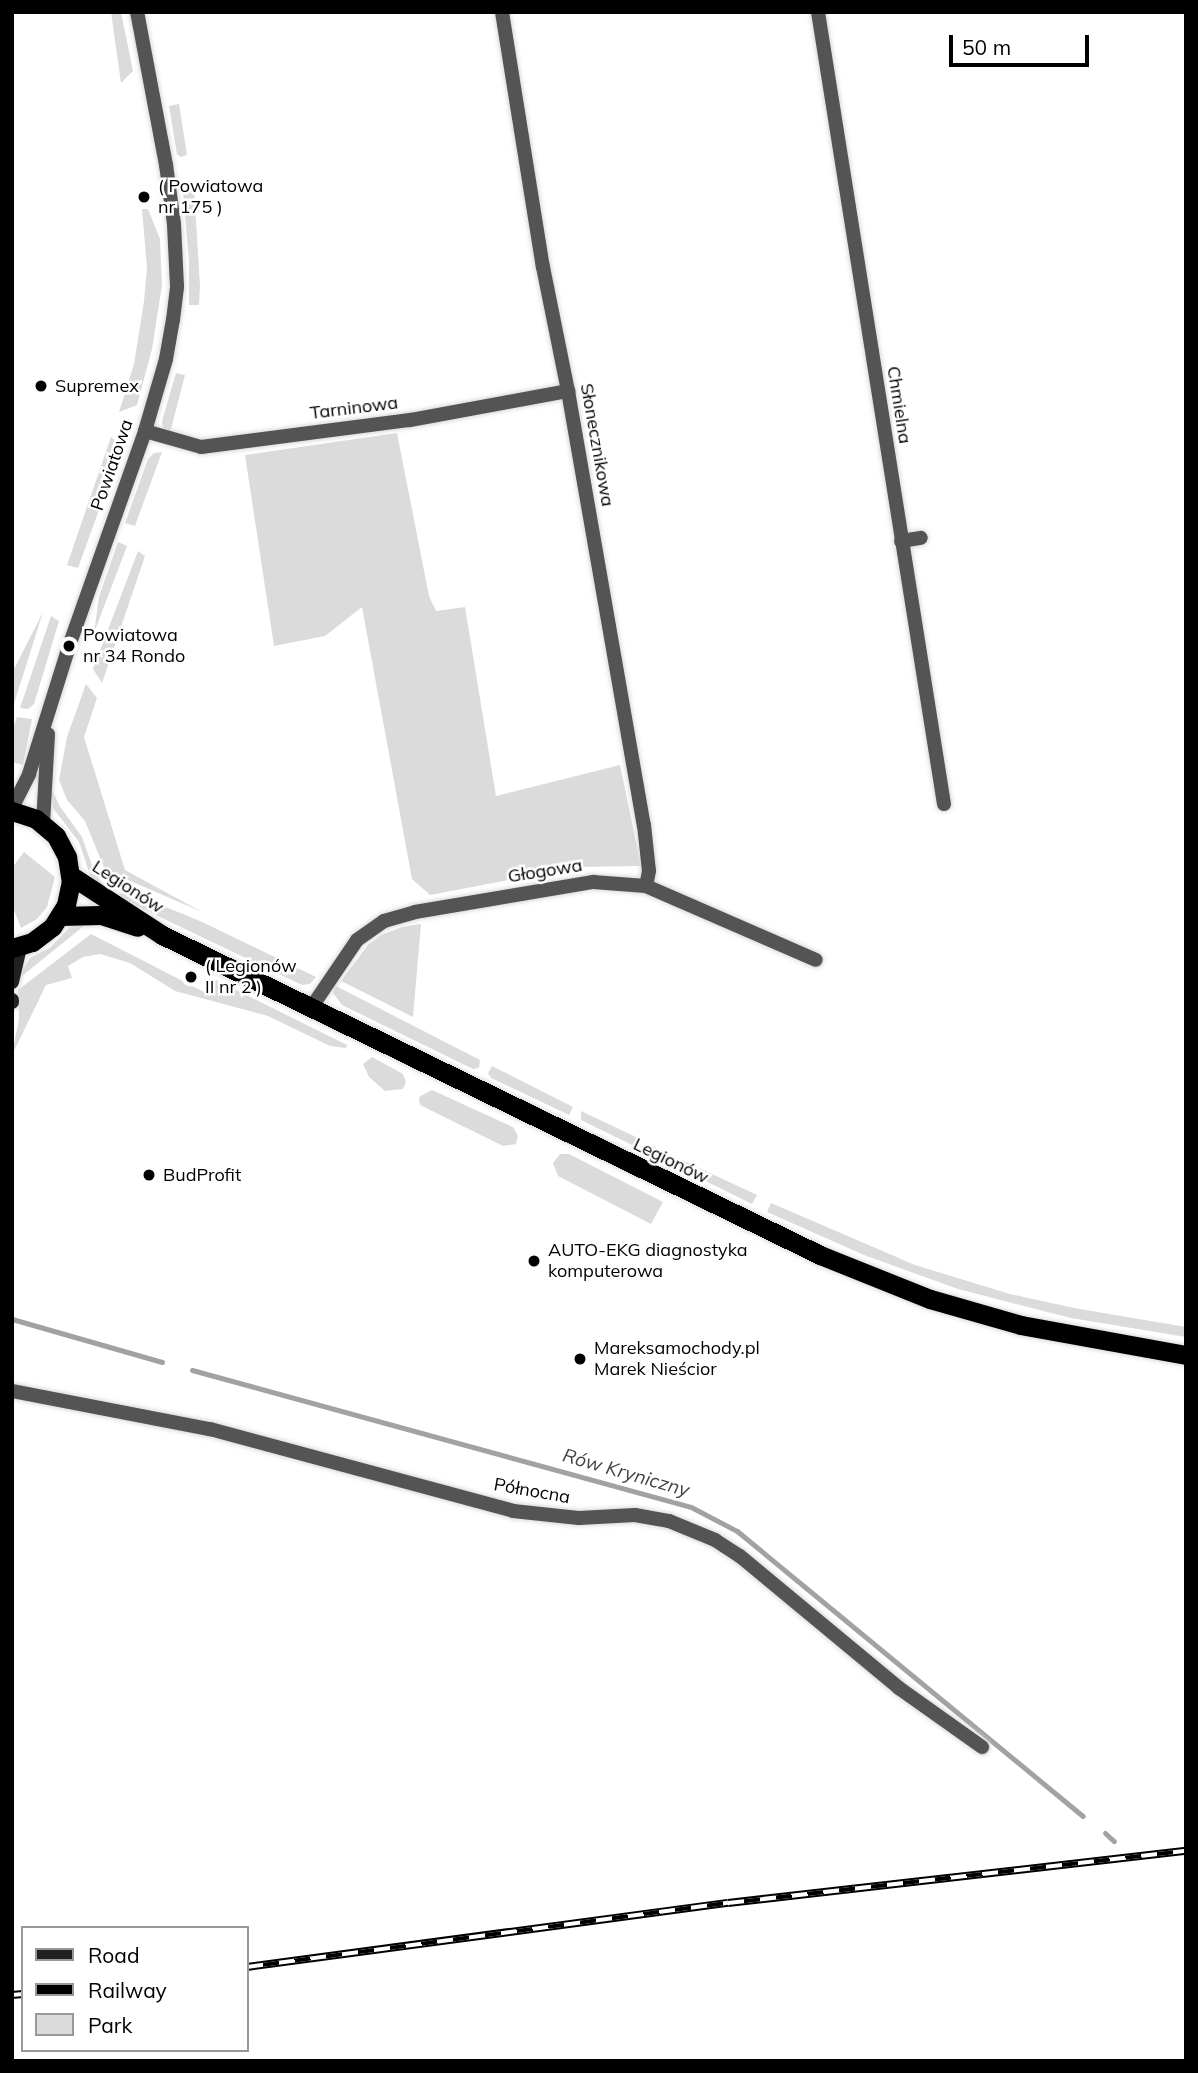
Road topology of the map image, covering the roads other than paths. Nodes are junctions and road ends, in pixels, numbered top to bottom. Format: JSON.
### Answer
{"nodes":[{"id":1,"x":137,"y":12,"type":"edge"},
{"id":2,"x":502,"y":12,"type":"edge"},
{"id":3,"x":818,"y":12,"type":"edge"},
{"id":4,"x":568,"y":391,"type":"junction"},
{"id":5,"x":145,"y":431,"type":"junction"},
{"id":6,"x":921,"y":538,"type":"dead end"},
{"id":7,"x":901,"y":541,"type":"junction"},
{"id":8,"x":49,"y":717,"type":"junction"},
{"id":9,"x":944,"y":804,"type":"dead end"},
{"id":10,"x":12,"y":809,"type":"edge"},
{"id":11,"x":43,"y":824,"type":"junction"},
{"id":12,"x":71,"y":875,"type":"junction"},
{"id":13,"x":646,"y":886,"type":"junction"},
{"id":14,"x":60,"y":916,"type":"junction"},
{"id":15,"x":162,"y":935,"type":"junction"},
{"id":16,"x":16,"y":947,"type":"edge"},
{"id":17,"x":816,"y":960,"type":"dead end"},
{"id":18,"x":12,"y":982,"type":"edge"},
{"id":19,"x":311,"y":1008,"type":"junction"},
{"id":20,"x":1186,"y":1355,"type":"edge"},
{"id":21,"x":12,"y":1391,"type":"edge"},
{"id":22,"x":982,"y":1747,"type":"dead end"}],
"edges":[{"from":1,"to":5,"type":"street","name":"Powiatowa"},
{"from":2,"to":4,"type":"street","name":"Słonecznikowa"},
{"from":3,"to":7,"type":"street","name":"Chmielna"},
{"from":4,"to":5,"type":"street","name":"Tarninowa"},
{"from":4,"to":13,"type":"street","name":"Słonecznikowa"},
{"from":5,"to":8,"type":"street","name":"Powiatowa"},
{"from":6,"to":7,"type":"street"},
{"from":7,"to":9,"type":"street","name":"Chmielna"},
{"from":8,"to":10,"type":"street","name":"Powiatowa"},
{"from":8,"to":11,"type":"street","name":"Powiatowa"},
{"from":10,"to":11,"type":"highway"},
{"from":11,"to":12,"type":"highway"},
{"from":12,"to":14,"type":"highway"},
{"from":12,"to":15,"type":"highway","name":"Legionów"},
{"from":13,"to":17,"type":"street","name":"Głogowa"},
{"from":13,"to":19,"type":"street","name":"Głogowa"},
{"from":14,"to":15,"type":"highway","name":"Legionów"},
{"from":14,"to":16,"type":"highway"},
{"from":15,"to":19,"type":"highway","name":"Legionów"},
{"from":16,"to":18,"type":"main road"},
{"from":19,"to":20,"type":"highway","name":"Legionów"},
{"from":21,"to":22,"type":"street","name":"Północna"}]}
